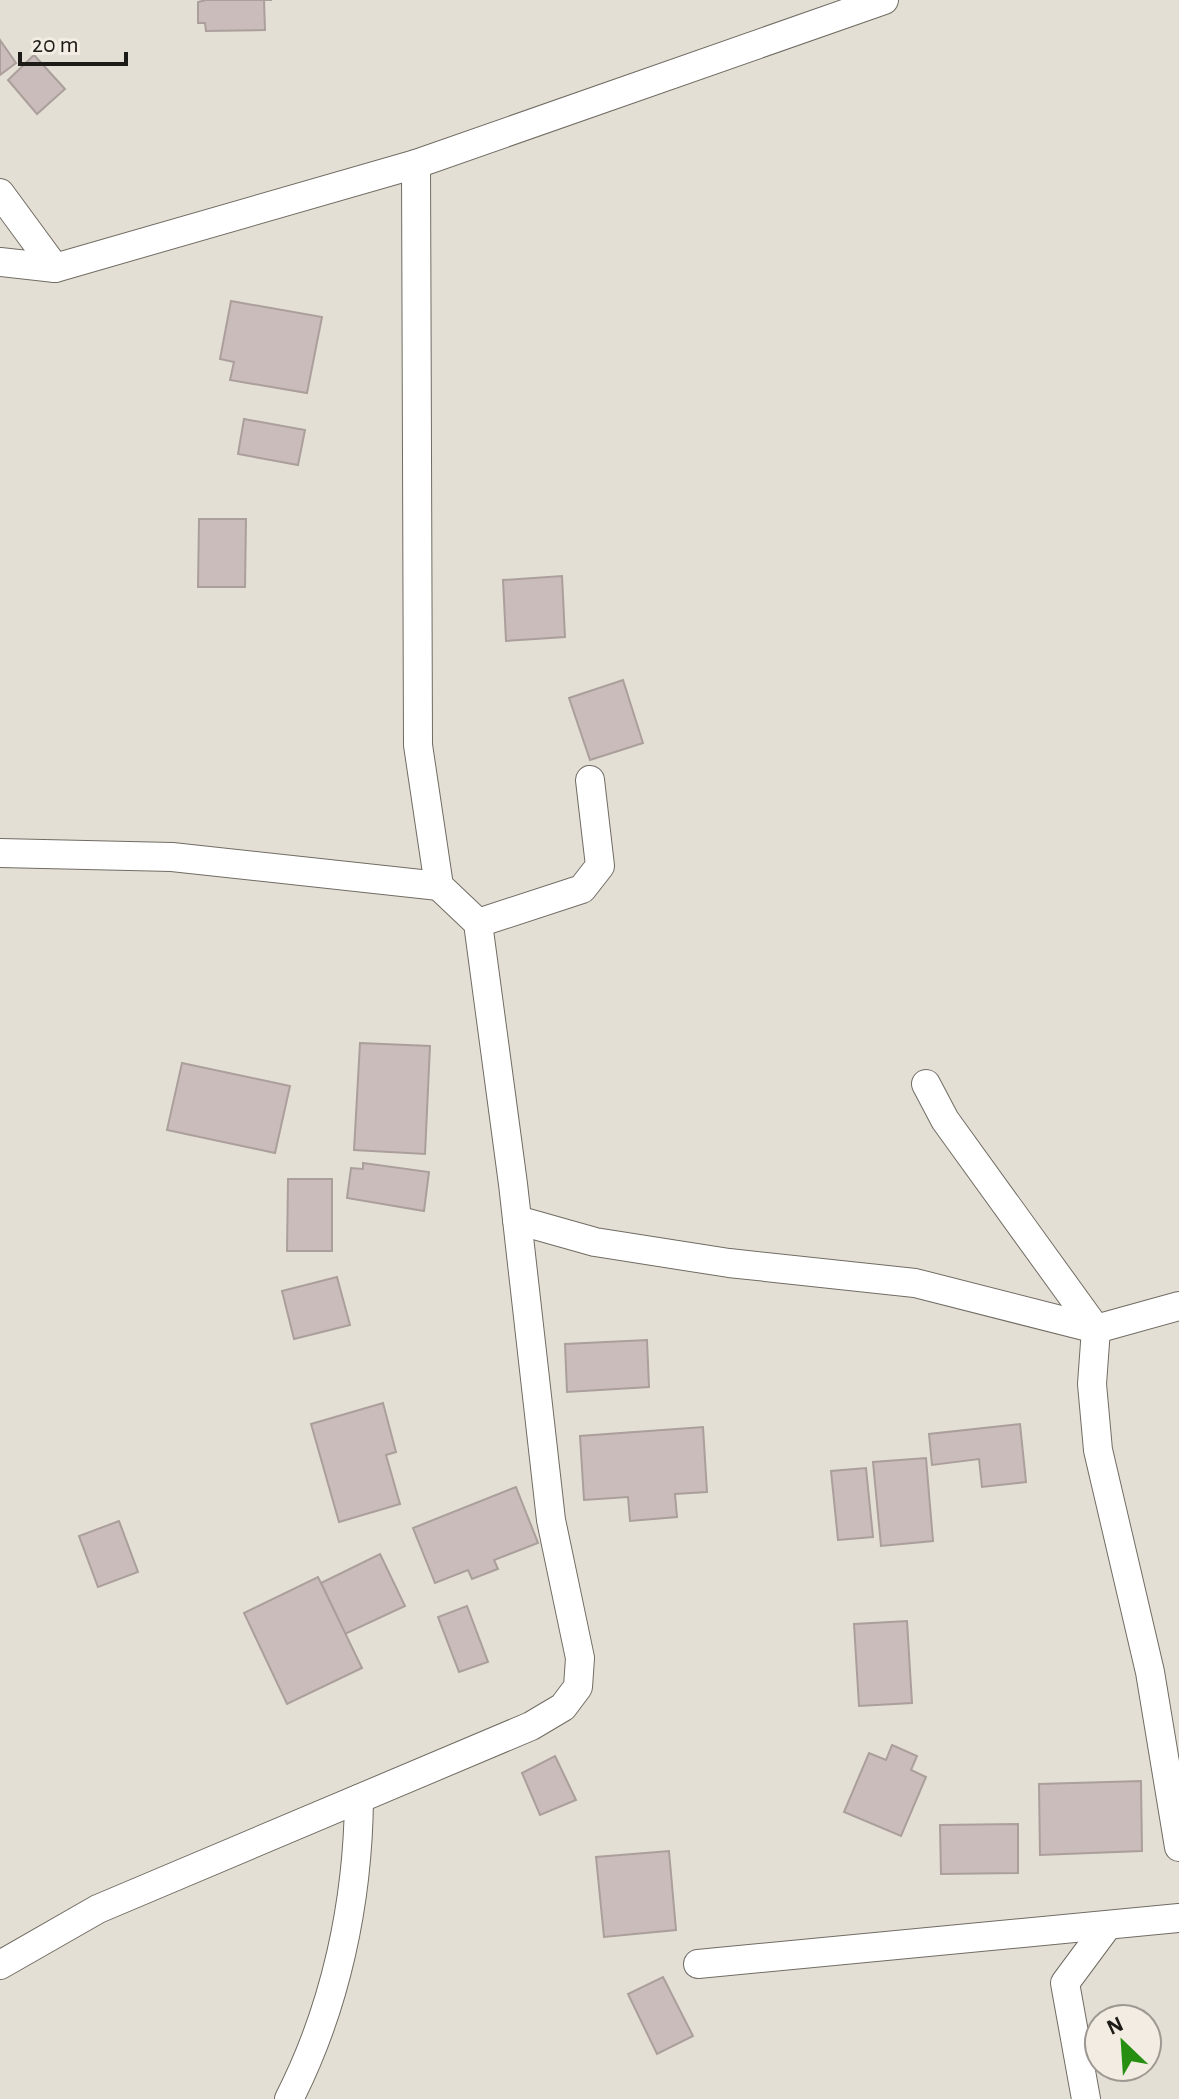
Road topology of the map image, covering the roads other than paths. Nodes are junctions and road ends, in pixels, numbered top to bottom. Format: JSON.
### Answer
{"nodes":[{"id":1,"x":884,"y":0,"type":"edge"},
{"id":2,"x":416,"y":164,"type":"junction"},
{"id":3,"x":0,"y":193,"type":"edge"},
{"id":4,"x":0,"y":262,"type":"edge"},
{"id":5,"x":55,"y":268,"type":"junction"},
{"id":6,"x":590,"y":780,"type":"dead end"},
{"id":7,"x":0,"y":853,"type":"edge"},
{"id":8,"x":439,"y":886,"type":"junction"},
{"id":9,"x":478,"y":923,"type":"junction"},
{"id":10,"x":926,"y":1084,"type":"dead end"},
{"id":11,"x":517,"y":1220,"type":"junction"},
{"id":12,"x":1179,"y":1306,"type":"edge"},
{"id":13,"x":1096,"y":1329,"type":"junction"},
{"id":14,"x":359,"y":1799,"type":"junction"},
{"id":15,"x":1179,"y":1847,"type":"edge"},
{"id":16,"x":1179,"y":1918,"type":"edge"},
{"id":17,"x":1108,"y":1925,"type":"junction"},
{"id":18,"x":698,"y":1964,"type":"dead end"},
{"id":19,"x":0,"y":1965,"type":"edge"},
{"id":20,"x":289,"y":2099,"type":"edge"},
{"id":21,"x":1086,"y":2099,"type":"edge"}],
"edges":[{"from":1,"to":2,"type":"street"},
{"from":2,"to":5,"type":"street"},
{"from":2,"to":8,"type":"street"},
{"from":3,"to":5,"type":"street"},
{"from":4,"to":5,"type":"street"},
{"from":6,"to":9,"type":"street"},
{"from":7,"to":8,"type":"street"},
{"from":8,"to":9,"type":"street"},
{"from":9,"to":11,"type":"street"},
{"from":10,"to":13,"type":"street"},
{"from":11,"to":13,"type":"street"},
{"from":11,"to":14,"type":"street"},
{"from":12,"to":13,"type":"street"},
{"from":13,"to":15,"type":"street"},
{"from":14,"to":19,"type":"street"},
{"from":14,"to":20,"type":"street"},
{"from":16,"to":17,"type":"street"},
{"from":17,"to":18,"type":"street"},
{"from":17,"to":21,"type":"street"}]}
